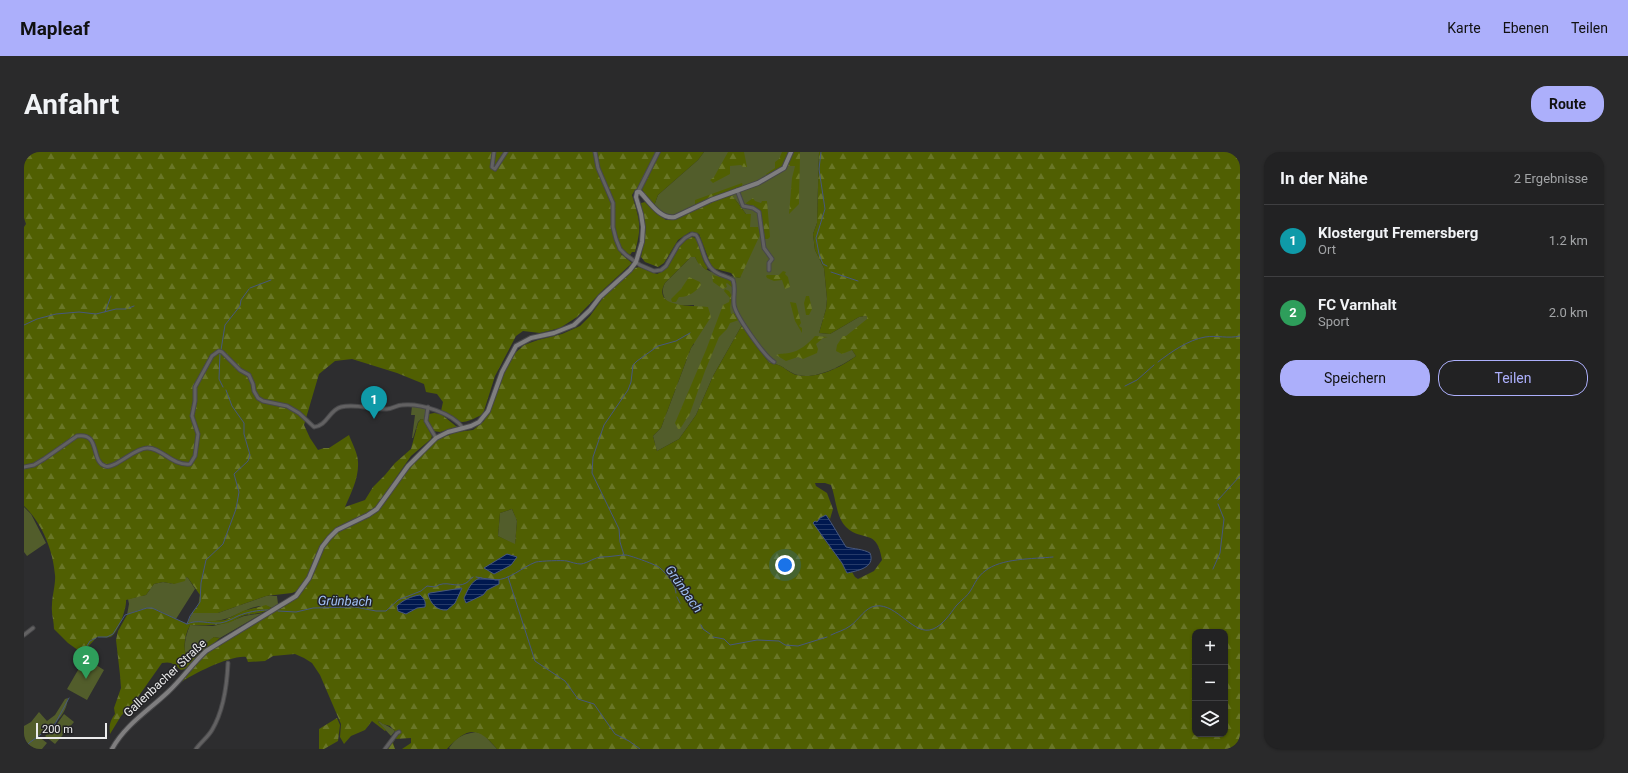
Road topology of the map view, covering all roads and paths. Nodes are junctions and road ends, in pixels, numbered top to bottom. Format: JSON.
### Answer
{"nodes":[{"id":1,"x":494,"y":152,"type":"edge"},
{"id":2,"x":506,"y":152,"type":"edge"},
{"id":3,"x":594,"y":152,"type":"edge"},
{"id":4,"x":658,"y":152,"type":"edge"},
{"id":5,"x":791,"y":152,"type":"edge"},
{"id":6,"x":737,"y":190,"type":"junction"},
{"id":7,"x":638,"y":192,"type":"junction"},
{"id":8,"x":636,"y":262,"type":"junction"},
{"id":9,"x":769,"y":270,"type":"dead end"},
{"id":10,"x":774,"y":362,"type":"dead end"},
{"id":11,"x":428,"y":407,"type":"junction"},
{"id":12,"x":463,"y":428,"type":"junction"},
{"id":13,"x":436,"y":438,"type":"junction"},
{"id":14,"x":24,"y":467,"type":"edge"},
{"id":15,"x":33,"y":628,"type":"dead end"},
{"id":16,"x":24,"y":635,"type":"edge"},
{"id":17,"x":228,"y":663,"type":"dead end"},
{"id":18,"x":400,"y":732,"type":"dead end"},
{"id":19,"x":112,"y":749,"type":"edge"},
{"id":20,"x":196,"y":749,"type":"edge"},
{"id":21,"x":385,"y":749,"type":"edge"}],
"edges":[{"from":1,"to":2,"type":"street"},
{"from":3,"to":8,"type":"street"},
{"from":4,"to":7,"type":"street"},
{"from":5,"to":6,"type":"main road"},
{"from":6,"to":7,"type":"main road"},
{"from":6,"to":9,"type":"street"},
{"from":7,"to":8,"type":"main road"},
{"from":8,"to":10,"type":"street"},
{"from":8,"to":12,"type":"main road"},
{"from":11,"to":12,"type":"street"},
{"from":11,"to":13,"type":"street"},
{"from":11,"to":14,"type":"street"},
{"from":12,"to":13,"type":"main road"},
{"from":13,"to":19,"type":"main road","name":"Gallenbacher Straße"},
{"from":15,"to":16,"type":"street"},
{"from":17,"to":20,"type":"street"},
{"from":18,"to":21,"type":"street"}]}
